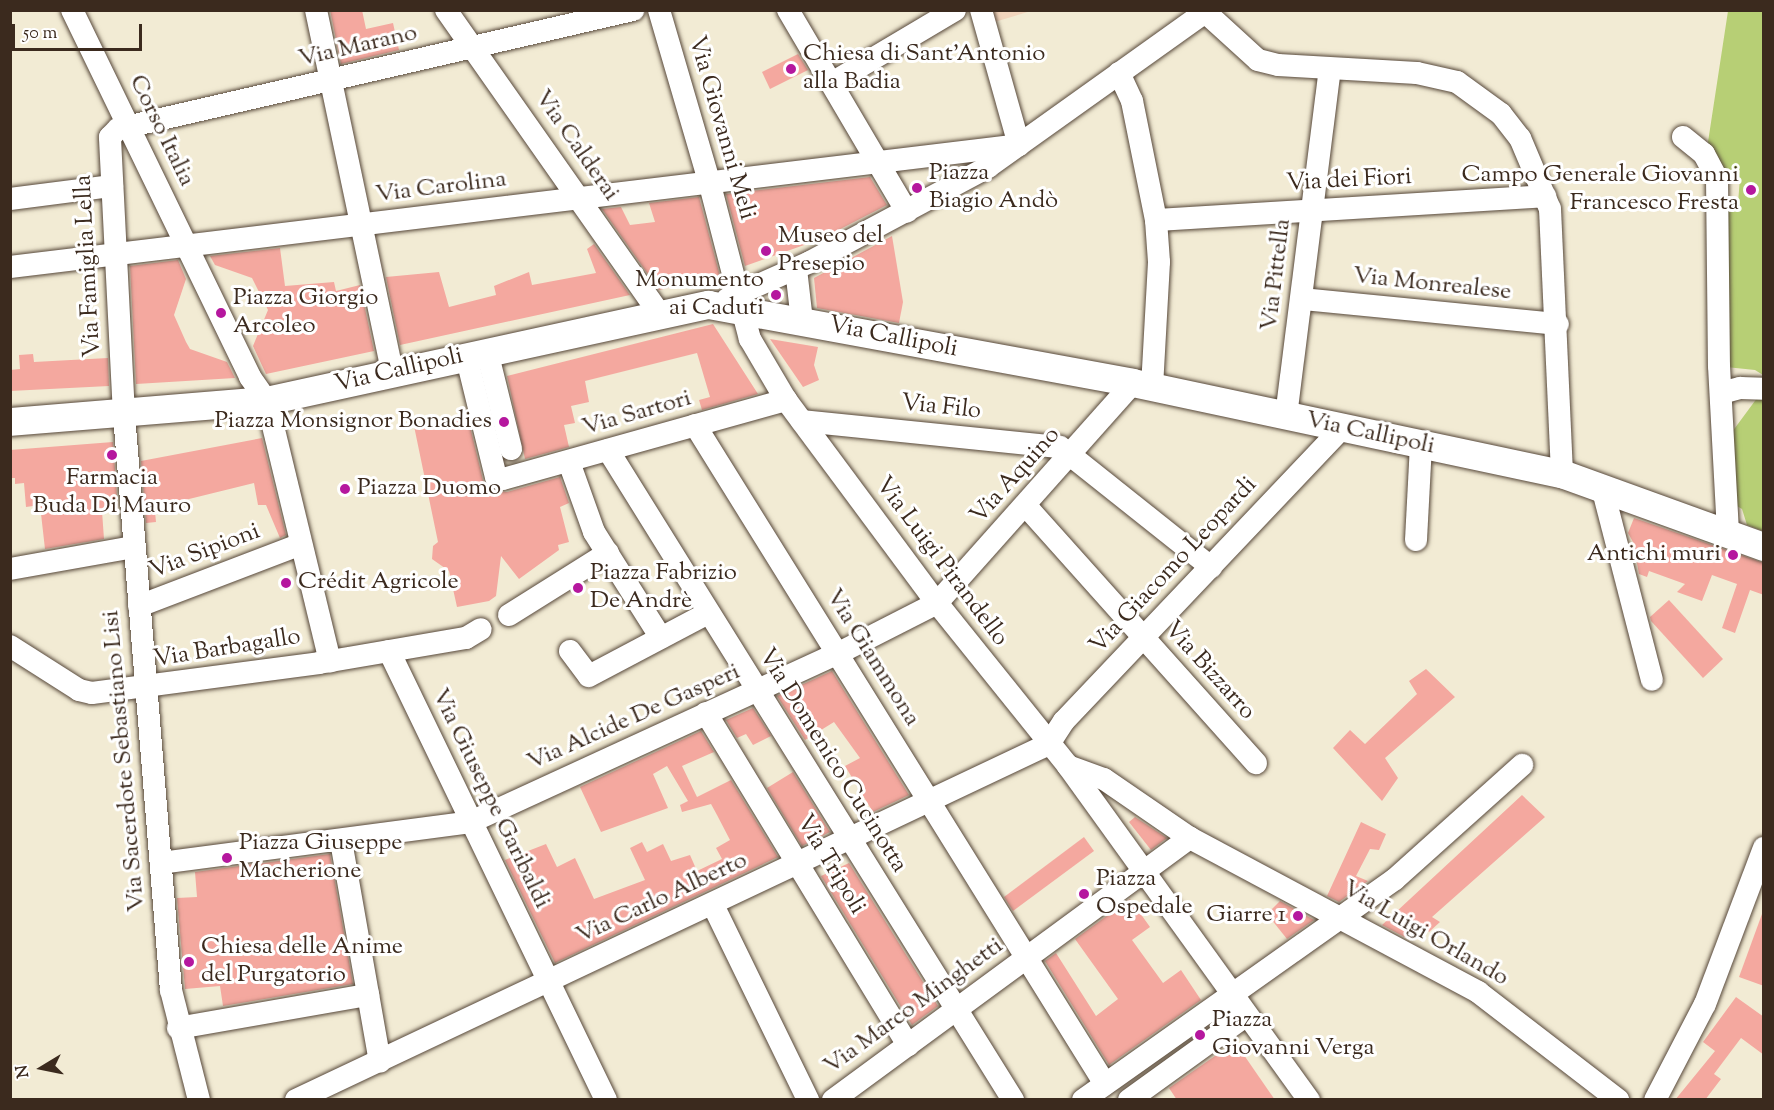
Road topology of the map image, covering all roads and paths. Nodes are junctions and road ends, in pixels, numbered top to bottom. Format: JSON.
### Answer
{"nodes":[{"id":1,"x":72,"y":10,"type":"edge"},
{"id":2,"x":316,"y":10,"type":"edge"},
{"id":3,"x":446,"y":10,"type":"edge"},
{"id":4,"x":633,"y":10,"type":"edge"},
{"id":5,"x":659,"y":10,"type":"edge"},
{"id":6,"x":788,"y":10,"type":"edge"},
{"id":7,"x":955,"y":10,"type":"edge"},
{"id":8,"x":981,"y":10,"type":"edge"},
{"id":9,"x":1205,"y":11,"type":"edge"},
{"id":10,"x":473,"y":49,"type":"junction"},
{"id":11,"x":1330,"y":69,"type":"junction"},
{"id":12,"x":1119,"y":73,"type":"junction"},
{"id":13,"x":331,"y":80,"type":"junction"},
{"id":14,"x":832,"y":84,"type":"junction"},
{"id":15,"x":130,"y":128,"type":"junction"},
{"id":16,"x":1683,"y":137,"type":"dead end"},
{"id":17,"x":1019,"y":145,"type":"junction"},
{"id":18,"x":878,"y":160,"type":"junction"},
{"id":19,"x":710,"y":181,"type":"junction"},
{"id":20,"x":112,"y":186,"type":"junction"},
{"id":21,"x":1545,"y":196,"type":"junction"},
{"id":22,"x":580,"y":197,"type":"junction"},
{"id":23,"x":10,"y":200,"type":"edge"},
{"id":24,"x":1313,"y":210,"type":"junction"},
{"id":25,"x":907,"y":212,"type":"junction"},
{"id":26,"x":1156,"y":220,"type":"junction"},
{"id":27,"x":362,"y":225,"type":"junction"},
{"id":28,"x":186,"y":245,"type":"junction"},
{"id":29,"x":115,"y":254,"type":"junction"},
{"id":30,"x":803,"y":266,"type":"junction"},
{"id":31,"x":10,"y":267,"type":"edge"},
{"id":32,"x":1302,"y":299,"type":"junction"},
{"id":33,"x":741,"y":303,"type":"junction"},
{"id":34,"x":660,"y":315,"type":"junction"},
{"id":35,"x":802,"y":321,"type":"junction"},
{"id":36,"x":1558,"y":324,"type":"junction"},
{"id":37,"x":476,"y":353,"type":"junction"},
{"id":38,"x":392,"y":372,"type":"junction"},
{"id":39,"x":1142,"y":385,"type":"junction"},
{"id":40,"x":1764,"y":389,"type":"edge"},
{"id":41,"x":1721,"y":393,"type":"junction"},
{"id":42,"x":786,"y":400,"type":"junction"},
{"id":43,"x":267,"y":401,"type":"junction"},
{"id":44,"x":124,"y":416,"type":"junction"},
{"id":45,"x":1286,"y":416,"type":"junction"},
{"id":46,"x":802,"y":421,"type":"junction"},
{"id":47,"x":10,"y":422,"type":"edge"},
{"id":48,"x":695,"y":425,"type":"junction"},
{"id":49,"x":1342,"y":428,"type":"junction"},
{"id":50,"x":1421,"y":444,"type":"junction"},
{"id":51,"x":511,"y":449,"type":"dead end"},
{"id":52,"x":608,"y":450,"type":"junction"},
{"id":53,"x":1070,"y":457,"type":"junction"},
{"id":54,"x":568,"y":462,"type":"junction"},
{"id":55,"x":1562,"y":474,"type":"junction"},
{"id":56,"x":1602,"y":487,"type":"junction"},
{"id":57,"x":1026,"y":506,"type":"junction"},
{"id":58,"x":1728,"y":534,"type":"junction"},
{"id":59,"x":1416,"y":540,"type":"dead end"},
{"id":60,"x":296,"y":546,"type":"junction"},
{"id":61,"x":134,"y":547,"type":"junction"},
{"id":62,"x":1764,"y":547,"type":"edge"},
{"id":63,"x":608,"y":554,"type":"junction"},
{"id":64,"x":1211,"y":567,"type":"junction"},
{"id":65,"x":10,"y":569,"type":"edge"},
{"id":66,"x":937,"y":603,"type":"junction"},
{"id":67,"x":139,"y":606,"type":"junction"},
{"id":68,"x":708,"y":613,"type":"junction"},
{"id":69,"x":509,"y":615,"type":"dead end"},
{"id":70,"x":481,"y":629,"type":"dead end"},
{"id":71,"x":661,"y":638,"type":"junction"},
{"id":72,"x":1144,"y":640,"type":"junction"},
{"id":73,"x":10,"y":646,"type":"edge"},
{"id":74,"x":389,"y":651,"type":"junction"},
{"id":75,"x":570,"y":651,"type":"dead end"},
{"id":76,"x":837,"y":654,"type":"junction"},
{"id":77,"x":325,"y":662,"type":"junction"},
{"id":78,"x":1653,"y":680,"type":"dead end"},
{"id":79,"x":144,"y":689,"type":"junction"},
{"id":80,"x":756,"y":692,"type":"junction"},
{"id":81,"x":706,"y":713,"type":"junction"},
{"id":82,"x":1049,"y":744,"type":"junction"},
{"id":83,"x":1256,"y":763,"type":"dead end"},
{"id":84,"x":1522,"y":765,"type":"dead end"},
{"id":85,"x":1068,"y":766,"type":"junction"},
{"id":86,"x":930,"y":803,"type":"junction"},
{"id":87,"x":471,"y":822,"type":"junction"},
{"id":88,"x":1190,"y":838,"type":"junction"},
{"id":89,"x":341,"y":841,"type":"junction"},
{"id":90,"x":850,"y":841,"type":"junction"},
{"id":91,"x":1764,"y":848,"type":"edge"},
{"id":92,"x":161,"y":863,"type":"junction"},
{"id":93,"x":798,"y":865,"type":"junction"},
{"id":94,"x":1147,"y":876,"type":"junction"},
{"id":95,"x":713,"y":905,"type":"junction"},
{"id":96,"x":1344,"y":918,"type":"junction"},
{"id":97,"x":1027,"y":958,"type":"junction"},
{"id":98,"x":549,"y":982,"type":"junction"},
{"id":99,"x":1232,"y":994,"type":"junction"},
{"id":100,"x":368,"y":995,"type":"junction"},
{"id":101,"x":955,"y":1010,"type":"junction"},
{"id":102,"x":1247,"y":1014,"type":"junction"},
{"id":103,"x":178,"y":1028,"type":"junction"},
{"id":104,"x":908,"y":1045,"type":"junction"},
{"id":105,"x":380,"y":1062,"type":"junction"},
{"id":106,"x":1105,"y":1084,"type":"junction"},
{"id":107,"x":199,"y":1100,"type":"edge"},
{"id":108,"x":296,"y":1100,"type":"edge"},
{"id":109,"x":606,"y":1100,"type":"edge"},
{"id":110,"x":808,"y":1100,"type":"edge"},
{"id":111,"x":833,"y":1100,"type":"edge"},
{"id":112,"x":1013,"y":1100,"type":"edge"},
{"id":113,"x":1083,"y":1100,"type":"edge"},
{"id":114,"x":1129,"y":1100,"type":"edge"},
{"id":115,"x":1309,"y":1100,"type":"edge"},
{"id":116,"x":1618,"y":1100,"type":"edge"},
{"id":117,"x":1655,"y":1100,"type":"edge"}],
"edges":[{"from":1,"to":15,"type":"street","name":"Corso Italia"},
{"from":2,"to":13,"type":"street"},
{"from":3,"to":10,"type":"street","name":"Via Calderai"},
{"from":4,"to":10,"type":"street","name":"Via Marano"},
{"from":5,"to":19,"type":"street","name":"Via Giovanni Meli"},
{"from":6,"to":14,"type":"street"},
{"from":7,"to":14,"type":"street"},
{"from":8,"to":17,"type":"street"},
{"from":9,"to":11,"type":"street"},
{"from":9,"to":12,"type":"street"},
{"from":10,"to":13,"type":"street","name":"Via Marano"},
{"from":10,"to":22,"type":"street","name":"Via Calderai"},
{"from":11,"to":21,"type":"street"},
{"from":11,"to":24,"type":"street","name":"Via Pittella"},
{"from":12,"to":17,"type":"street"},
{"from":12,"to":26,"type":"street"},
{"from":13,"to":15,"type":"street","name":"Via Marano"},
{"from":13,"to":27,"type":"street"},
{"from":14,"to":18,"type":"street"},
{"from":15,"to":20,"type":"street","name":"Via Famiglia Lella"},
{"from":15,"to":28,"type":"street","name":"Corso Italia"},
{"from":16,"to":41,"type":"street"},
{"from":17,"to":18,"type":"street","name":"Via Carolina"},
{"from":17,"to":25,"type":"street"},
{"from":18,"to":19,"type":"street","name":"Via Carolina"},
{"from":18,"to":25,"type":"street"},
{"from":19,"to":22,"type":"street","name":"Via Carolina"},
{"from":19,"to":33,"type":"street","name":"Via Giovanni Meli"},
{"from":20,"to":23,"type":"street"},
{"from":20,"to":29,"type":"street","name":"Via Famiglia Lella"},
{"from":21,"to":24,"type":"street","name":"Via dei Fiori"},
{"from":21,"to":36,"type":"street"},
{"from":22,"to":27,"type":"street","name":"Via Carolina"},
{"from":22,"to":34,"type":"street","name":"Via Calderai"},
{"from":24,"to":26,"type":"street","name":"Via dei Fiori"},
{"from":24,"to":32,"type":"street","name":"Via Pittella"},
{"from":25,"to":30,"type":"street"},
{"from":26,"to":39,"type":"street"},
{"from":27,"to":28,"type":"street","name":"Via Carolina"},
{"from":27,"to":38,"type":"street"},
{"from":28,"to":29,"type":"street","name":"Via Carolina"},
{"from":28,"to":43,"type":"street","name":"Corso Italia"},
{"from":29,"to":31,"type":"street","name":"Via Carolina"},
{"from":29,"to":44,"type":"street","name":"Via Famiglia Lella"},
{"from":30,"to":33,"type":"street"},
{"from":30,"to":35,"type":"street"},
{"from":32,"to":36,"type":"street","name":"Via Monrealese"},
{"from":32,"to":45,"type":"street","name":"Via Pittella"},
{"from":33,"to":34,"type":"main road","name":"Via Callipoli"},
{"from":33,"to":35,"type":"main road","name":"Via Callipoli"},
{"from":33,"to":42,"type":"street","name":"Via Luigi Pirandello"},
{"from":34,"to":37,"type":"main road","name":"Via Callipoli"},
{"from":35,"to":39,"type":"main road","name":"Via Callipoli"},
{"from":36,"to":55,"type":"street"},
{"from":37,"to":38,"type":"main road","name":"Via Callipoli"},
{"from":37,"to":51,"type":"street"},
{"from":37,"to":54,"type":"street","name":"Via Sartori"},
{"from":38,"to":43,"type":"main road","name":"Via Callipoli"},
{"from":39,"to":45,"type":"main road","name":"Via Callipoli"},
{"from":39,"to":53,"type":"street","name":"Via Aquino"},
{"from":40,"to":41,"type":"street"},
{"from":41,"to":58,"type":"street"},
{"from":42,"to":46,"type":"street","name":"Via Luigi Pirandello"},
{"from":42,"to":48,"type":"street","name":"Via Sartori"},
{"from":43,"to":44,"type":"main road","name":"Via Callipoli"},
{"from":43,"to":60,"type":"street"},
{"from":44,"to":47,"type":"main road","name":"Via Callipoli"},
{"from":44,"to":61,"type":"street","name":"Via Sacerdote Sebastiano Lisi"},
{"from":45,"to":49,"type":"main road","name":"Via Callipoli"},
{"from":46,"to":53,"type":"street","name":"Via Filo"},
{"from":46,"to":66,"type":"street","name":"Via Luigi Pirandello"},
{"from":48,"to":52,"type":"street","name":"Via Sartori"},
{"from":48,"to":76,"type":"street","name":"Via Giammona"},
{"from":49,"to":50,"type":"main road","name":"Via Callipoli"},
{"from":49,"to":64,"type":"street","name":"Via Giacomo Leopardi"},
{"from":50,"to":55,"type":"main road","name":"Via Callipoli"},
{"from":50,"to":59,"type":"street"},
{"from":52,"to":54,"type":"street","name":"Via Sartori"},
{"from":52,"to":68,"type":"street","name":"Via Domenico Cucinotta"},
{"from":53,"to":57,"type":"street","name":"Via Aquino"},
{"from":53,"to":64,"type":"street","name":"Via Filo"},
{"from":54,"to":63,"type":"street"},
{"from":55,"to":56,"type":"main road","name":"Via Callipoli"},
{"from":56,"to":58,"type":"main road","name":"Via Callipoli"},
{"from":56,"to":78,"type":"street"},
{"from":57,"to":66,"type":"street","name":"Via Aquino"},
{"from":57,"to":72,"type":"street","name":"Via Bizzarro"},
{"from":58,"to":62,"type":"main road","name":"Via Callipoli"},
{"from":60,"to":67,"type":"street","name":"Via Sipioni"},
{"from":60,"to":77,"type":"street"},
{"from":61,"to":65,"type":"street"},
{"from":61,"to":67,"type":"street","name":"Via Sacerdote Sebastiano Lisi"},
{"from":63,"to":69,"type":"street"},
{"from":63,"to":71,"type":"street"},
{"from":64,"to":72,"type":"street","name":"Via Giacomo Leopardi"},
{"from":66,"to":76,"type":"street","name":"Via Alcide De Gasperi"},
{"from":66,"to":82,"type":"street","name":"Via Luigi Pirandello"},
{"from":67,"to":79,"type":"street","name":"Via Sacerdote Sebastiano Lisi"},
{"from":68,"to":71,"type":"street"},
{"from":68,"to":80,"type":"street","name":"Via Domenico Cucinotta"},
{"from":70,"to":74,"type":"street","name":"Via Barbagallo"},
{"from":71,"to":75,"type":"street"},
{"from":72,"to":82,"type":"street","name":"Via Giacomo Leopardi"},
{"from":72,"to":83,"type":"street","name":"Via Bizzarro"},
{"from":73,"to":79,"type":"street","name":"Via Barbagallo"},
{"from":74,"to":77,"type":"street","name":"Via Barbagallo"},
{"from":74,"to":87,"type":"street","name":"Via Giuseppe Garibaldi"},
{"from":76,"to":80,"type":"street","name":"Via Alcide De Gasperi"},
{"from":76,"to":86,"type":"street","name":"Via Giammona"},
{"from":77,"to":79,"type":"street","name":"Via Barbagallo"},
{"from":79,"to":92,"type":"street","name":"Via Sacerdote Sebastiano Lisi"},
{"from":80,"to":81,"type":"street","name":"Via Alcide De Gasperi"},
{"from":80,"to":90,"type":"street","name":"Via Domenico Cucinotta"},
{"from":81,"to":87,"type":"street","name":"Via Alcide De Gasperi"},
{"from":81,"to":93,"type":"street","name":"Via Tripoli"},
{"from":82,"to":85,"type":"street","name":"Via Luigi Pirandello"},
{"from":82,"to":86,"type":"street","name":"Via Carlo Alberto"},
{"from":84,"to":96,"type":"street"},
{"from":85,"to":88,"type":"street","name":"Via Luigi Orlando"},
{"from":85,"to":94,"type":"street","name":"Via Luigi Pirandello"},
{"from":86,"to":90,"type":"street","name":"Via Carlo Alberto"},
{"from":86,"to":97,"type":"street","name":"Via Giammona"},
{"from":87,"to":89,"type":"street","name":"Via Alcide De Gasperi"},
{"from":87,"to":98,"type":"street","name":"Via Giuseppe Garibaldi"},
{"from":88,"to":94,"type":"street","name":"Via Marco Minghetti"},
{"from":88,"to":96,"type":"street","name":"Via Luigi Orlando"},
{"from":89,"to":92,"type":"street","name":"Via Alcide De Gasperi"},
{"from":89,"to":100,"type":"street"},
{"from":90,"to":93,"type":"street","name":"Via Carlo Alberto"},
{"from":90,"to":101,"type":"street","name":"Via Domenico Cucinotta"},
{"from":91,"to":117,"type":"street"},
{"from":92,"to":103,"type":"street","name":"Via Sacerdote Sebastiano Lisi"},
{"from":93,"to":95,"type":"street","name":"Via Carlo Alberto"},
{"from":93,"to":104,"type":"street","name":"Via Tripoli"},
{"from":94,"to":97,"type":"street","name":"Via Marco Minghetti"},
{"from":94,"to":99,"type":"street","name":"Via Luigi Pirandello"},
{"from":95,"to":98,"type":"street","name":"Via Carlo Alberto"},
{"from":95,"to":110,"type":"street"},
{"from":96,"to":99,"type":"street"},
{"from":96,"to":116,"type":"street","name":"Via Luigi Orlando"},
{"from":97,"to":101,"type":"street","name":"Via Marco Minghetti"},
{"from":97,"to":106,"type":"street"},
{"from":98,"to":105,"type":"street","name":"Via Carlo Alberto"},
{"from":98,"to":109,"type":"street","name":"Via Giuseppe Garibaldi"},
{"from":99,"to":102,"type":"street","name":"Via Luigi Pirandello"},
{"from":99,"to":106,"type":"street"},
{"from":100,"to":103,"type":"street"},
{"from":100,"to":105,"type":"street"},
{"from":101,"to":104,"type":"street","name":"Via Marco Minghetti"},
{"from":101,"to":112,"type":"street","name":"Via Domenico Cucinotta"},
{"from":102,"to":114,"type":"street"},
{"from":102,"to":115,"type":"street","name":"Via Luigi Pirandello"},
{"from":103,"to":107,"type":"street","name":"Via Sacerdote Sebastiano Lisi"},
{"from":104,"to":111,"type":"street","name":"Via Marco Minghetti"},
{"from":105,"to":108,"type":"street","name":"Via Carlo Alberto"},
{"from":106,"to":113,"type":"street"}]}
